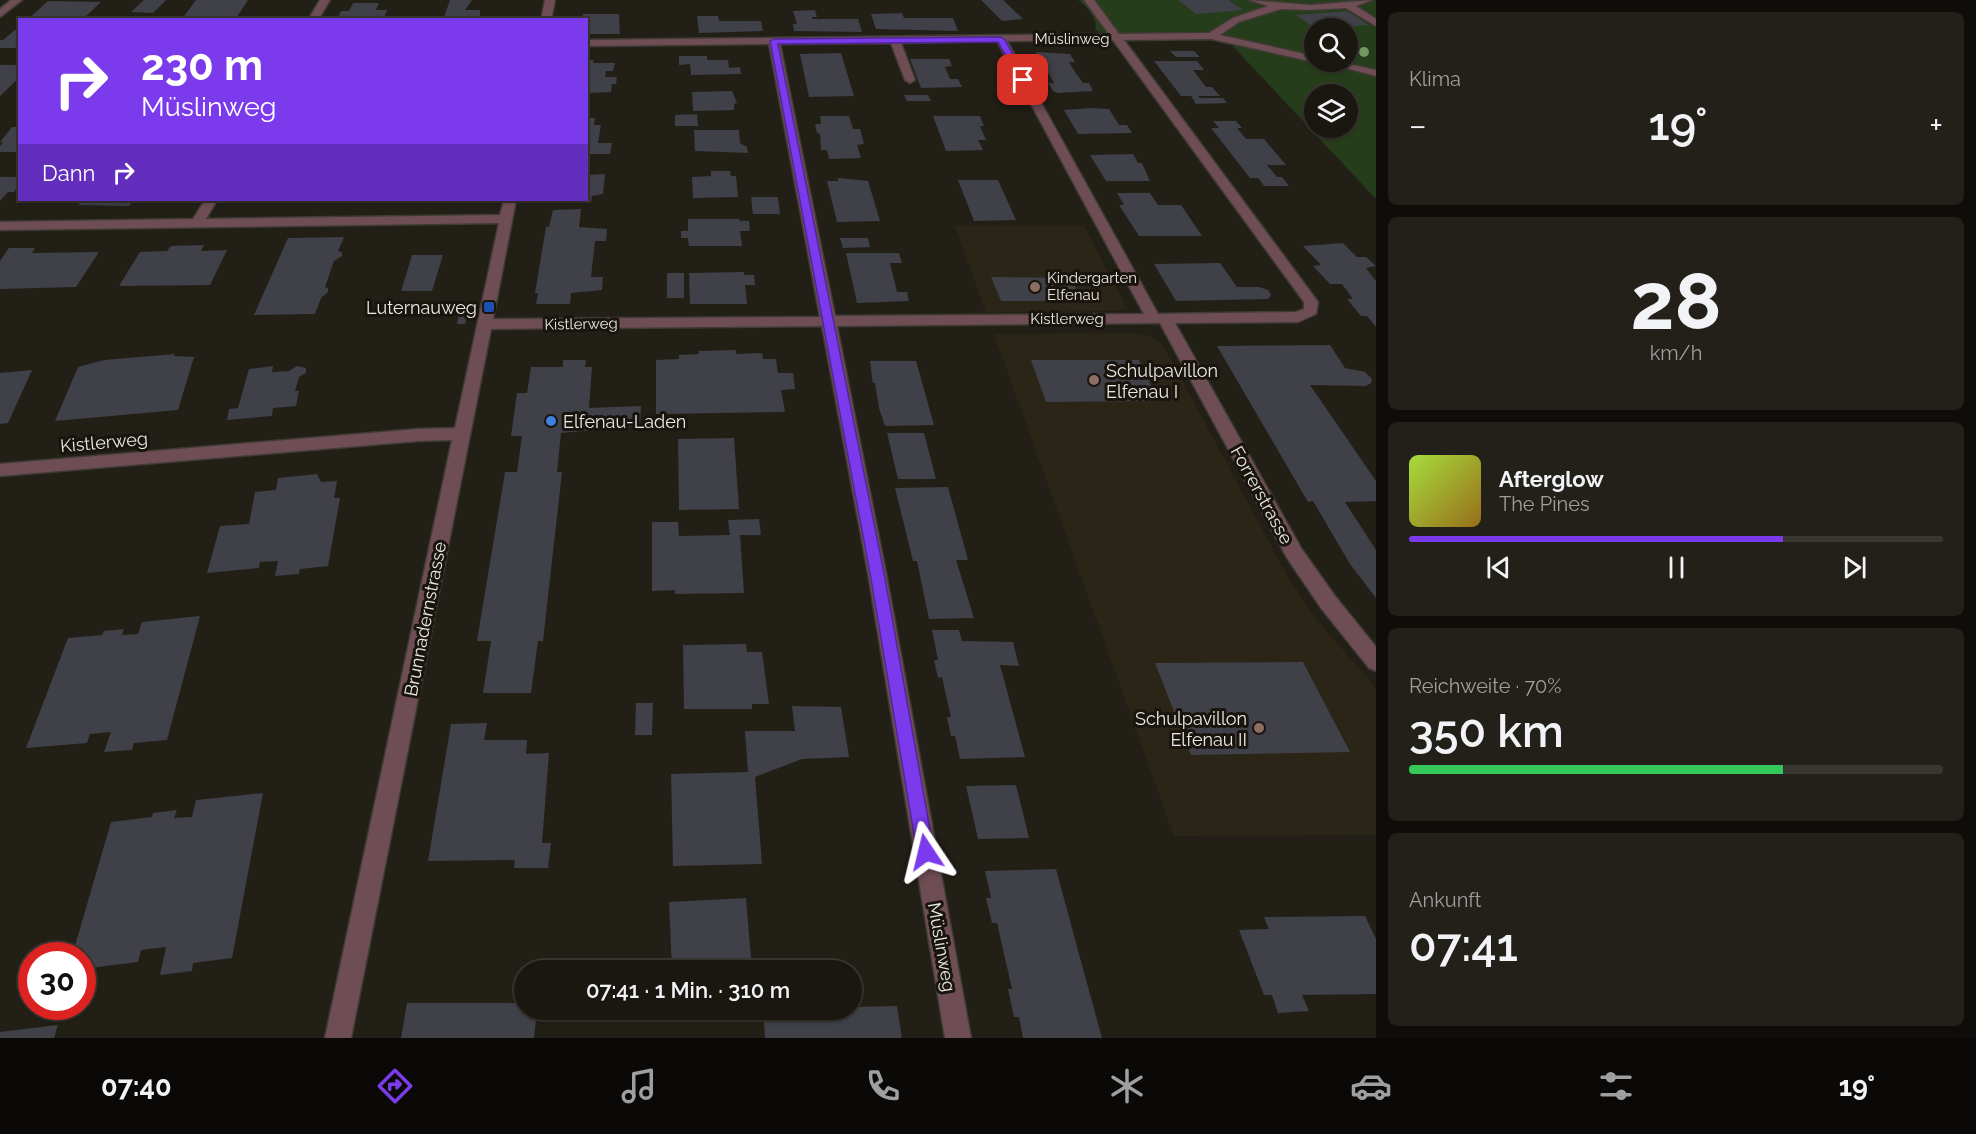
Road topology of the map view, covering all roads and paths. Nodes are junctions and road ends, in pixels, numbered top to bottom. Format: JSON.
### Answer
{"nodes":[{"id":1,"x":17,"y":0,"type":"edge"},
{"id":2,"x":325,"y":0,"type":"edge"},
{"id":3,"x":550,"y":0,"type":"edge"},
{"id":4,"x":1089,"y":0,"type":"edge"},
{"id":5,"x":1254,"y":0,"type":"edge"},
{"id":6,"x":1367,"y":0,"type":"edge"},
{"id":7,"x":1347,"y":4,"type":"junction"},
{"id":8,"x":1279,"y":6,"type":"junction"},
{"id":9,"x":0,"y":14,"type":"edge"},
{"id":10,"x":315,"y":18,"type":"edge"},
{"id":11,"x":546,"y":18,"type":"edge"},
{"id":12,"x":1376,"y":23,"type":"edge"},
{"id":13,"x":1211,"y":36,"type":"junction"},
{"id":14,"x":1117,"y":39,"type":"junction"},
{"id":15,"x":895,"y":40,"type":"junction"},
{"id":16,"x":1001,"y":40,"type":"junction"},
{"id":17,"x":774,"y":41,"type":"junction"},
{"id":18,"x":588,"y":43,"type":"edge"},
{"id":19,"x":1304,"y":57,"type":"edge"},
{"id":20,"x":1358,"y":69,"type":"edge"},
{"id":21,"x":1376,"y":73,"type":"edge"},
{"id":22,"x":910,"y":80,"type":"dead end"},
{"id":23,"x":210,"y":201,"type":"edge"},
{"id":24,"x":510,"y":201,"type":"edge"},
{"id":25,"x":506,"y":219,"type":"junction"},
{"id":26,"x":197,"y":223,"type":"junction"},
{"id":27,"x":0,"y":226,"type":"edge"},
{"id":28,"x":1159,"y":318,"type":"junction"},
{"id":29,"x":826,"y":321,"type":"junction"},
{"id":30,"x":486,"y":324,"type":"junction"},
{"id":31,"x":462,"y":434,"type":"junction"},
{"id":32,"x":0,"y":470,"type":"edge"},
{"id":33,"x":1376,"y":662,"type":"edge"},
{"id":34,"x":338,"y":1038,"type":"edge"},
{"id":35,"x":958,"y":1038,"type":"edge"}],
"edges":[{"from":1,"to":9,"type":"street"},
{"from":2,"to":10,"type":"street"},
{"from":3,"to":11,"type":"street"},
{"from":4,"to":14,"type":"street"},
{"from":5,"to":8,"type":"street"},
{"from":6,"to":7,"type":"street"},
{"from":7,"to":8,"type":"street"},
{"from":7,"to":12,"type":"street"},
{"from":8,"to":13,"type":"street"},
{"from":13,"to":14,"type":"street","name":"Müslinweg"},
{"from":13,"to":19,"type":"street","name":"Müslinweg"},
{"from":14,"to":16,"type":"street","name":"Müslinweg"},
{"from":14,"to":28,"type":"street","name":"Kistlerweg"},
{"from":15,"to":16,"type":"street","name":"Müslinweg"},
{"from":15,"to":17,"type":"street","name":"Müslinweg"},
{"from":15,"to":22,"type":"street"},
{"from":16,"to":28,"type":"street","name":"Forrerstrasse"},
{"from":17,"to":18,"type":"street","name":"Müslinweg"},
{"from":17,"to":29,"type":"street","name":"Müslinweg"},
{"from":20,"to":21,"type":"street"},
{"from":23,"to":26,"type":"street"},
{"from":24,"to":25,"type":"street","name":"Brunnadernstrasse"},
{"from":25,"to":26,"type":"street"},
{"from":25,"to":30,"type":"street","name":"Brunnadernstrasse"},
{"from":26,"to":27,"type":"street"},
{"from":28,"to":29,"type":"street","name":"Kistlerweg"},
{"from":28,"to":33,"type":"street","name":"Forrerstrasse"},
{"from":29,"to":30,"type":"street","name":"Kistlerweg"},
{"from":29,"to":35,"type":"street","name":"Müslinweg"},
{"from":30,"to":31,"type":"street","name":"Brunnadernstrasse"},
{"from":31,"to":32,"type":"street","name":"Kistlerweg"},
{"from":31,"to":34,"type":"street","name":"Brunnadernstrasse"}]}
